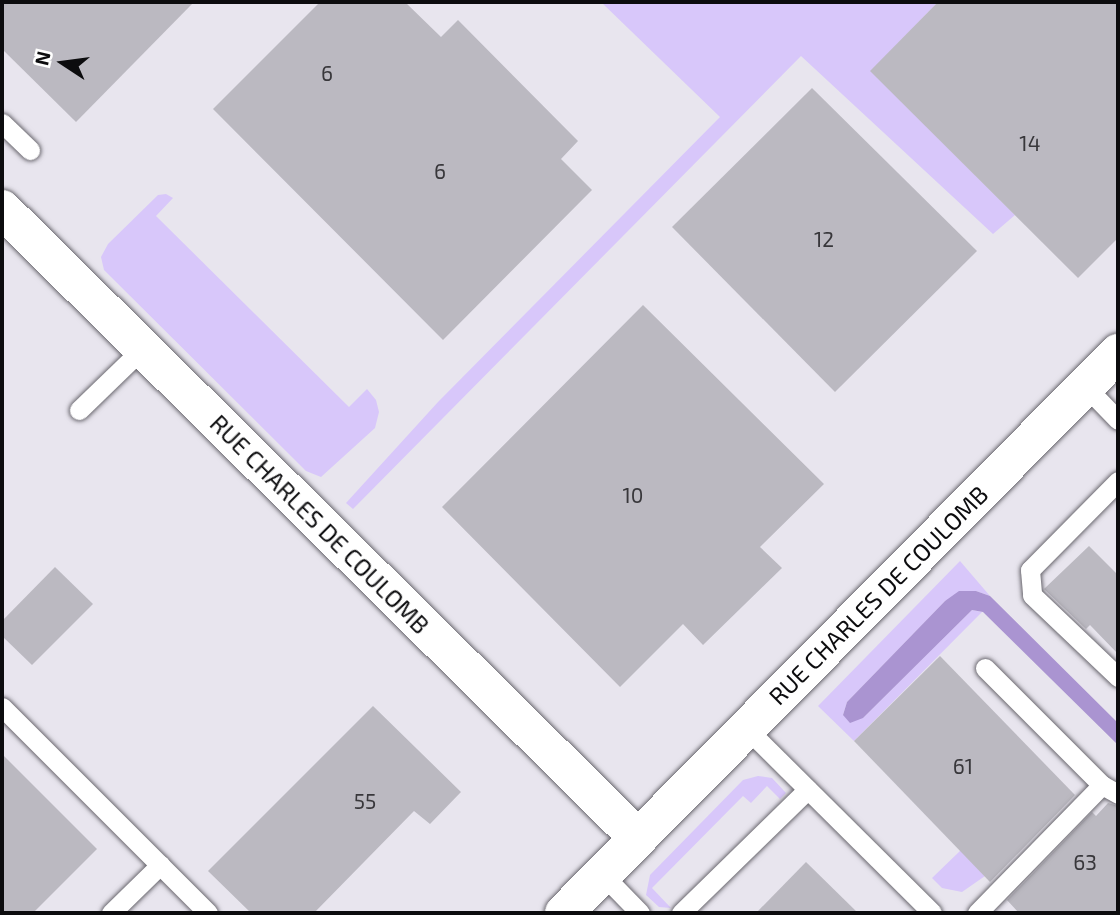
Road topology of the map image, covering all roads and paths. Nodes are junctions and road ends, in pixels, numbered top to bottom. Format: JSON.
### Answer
{"nodes":[{"id":1,"x":2,"y":123,"type":"edge"},
{"id":2,"x":30,"y":150,"type":"dead end"},
{"id":3,"x":2,"y":209,"type":"edge"},
{"id":4,"x":143,"y":348,"type":"junction"},
{"id":5,"x":1118,"y":353,"type":"edge"},
{"id":6,"x":1085,"y":386,"type":"junction"},
{"id":7,"x":79,"y":410,"type":"dead end"},
{"id":8,"x":1118,"y":420,"type":"edge"},
{"id":9,"x":1118,"y":481,"type":"edge"},
{"id":10,"x":985,"y":668,"type":"dead end"},
{"id":11,"x":1118,"y":677,"type":"edge"},
{"id":12,"x":2,"y":707,"type":"edge"},
{"id":13,"x":747,"y":728,"type":"junction"},
{"id":14,"x":808,"y":789,"type":"junction"},
{"id":15,"x":1110,"y":789,"type":"edge"},
{"id":16,"x":638,"y":838,"type":"junction"},
{"id":17,"x":160,"y":865,"type":"junction"},
{"id":18,"x":602,"y":874,"type":"junction"},
{"id":19,"x":111,"y":913,"type":"edge"},
{"id":20,"x":208,"y":913,"type":"edge"},
{"id":21,"x":564,"y":913,"type":"edge"},
{"id":22,"x":640,"y":913,"type":"edge"},
{"id":23,"x":681,"y":913,"type":"edge"},
{"id":24,"x":932,"y":913,"type":"edge"},
{"id":25,"x":977,"y":913,"type":"edge"}],
"edges":[{"from":1,"to":2,"type":"lane"},
{"from":3,"to":4,"type":"street","name":"RUE CHARLES DE COULOMB"},
{"from":4,"to":7,"type":"lane"},
{"from":4,"to":16,"type":"street","name":"RUE CHARLES DE COULOMB"},
{"from":5,"to":6,"type":"street","name":"RUE CHARLES DE COULOMB"},
{"from":6,"to":8,"type":"lane"},
{"from":6,"to":13,"type":"street","name":"RUE CHARLES DE COULOMB"},
{"from":9,"to":11,"type":"lane"},
{"from":10,"to":15,"type":"lane"},
{"from":12,"to":17,"type":"lane"},
{"from":13,"to":14,"type":"lane"},
{"from":13,"to":16,"type":"street","name":"RUE CHARLES DE COULOMB"},
{"from":14,"to":23,"type":"lane"},
{"from":14,"to":24,"type":"lane"},
{"from":15,"to":25,"type":"lane"},
{"from":16,"to":18,"type":"street","name":"RUE CHARLES DE COULOMB"},
{"from":17,"to":19,"type":"lane"},
{"from":17,"to":20,"type":"lane"},
{"from":18,"to":21,"type":"street","name":"RUE CHARLES DE COULOMB"},
{"from":18,"to":22,"type":"lane"}]}
